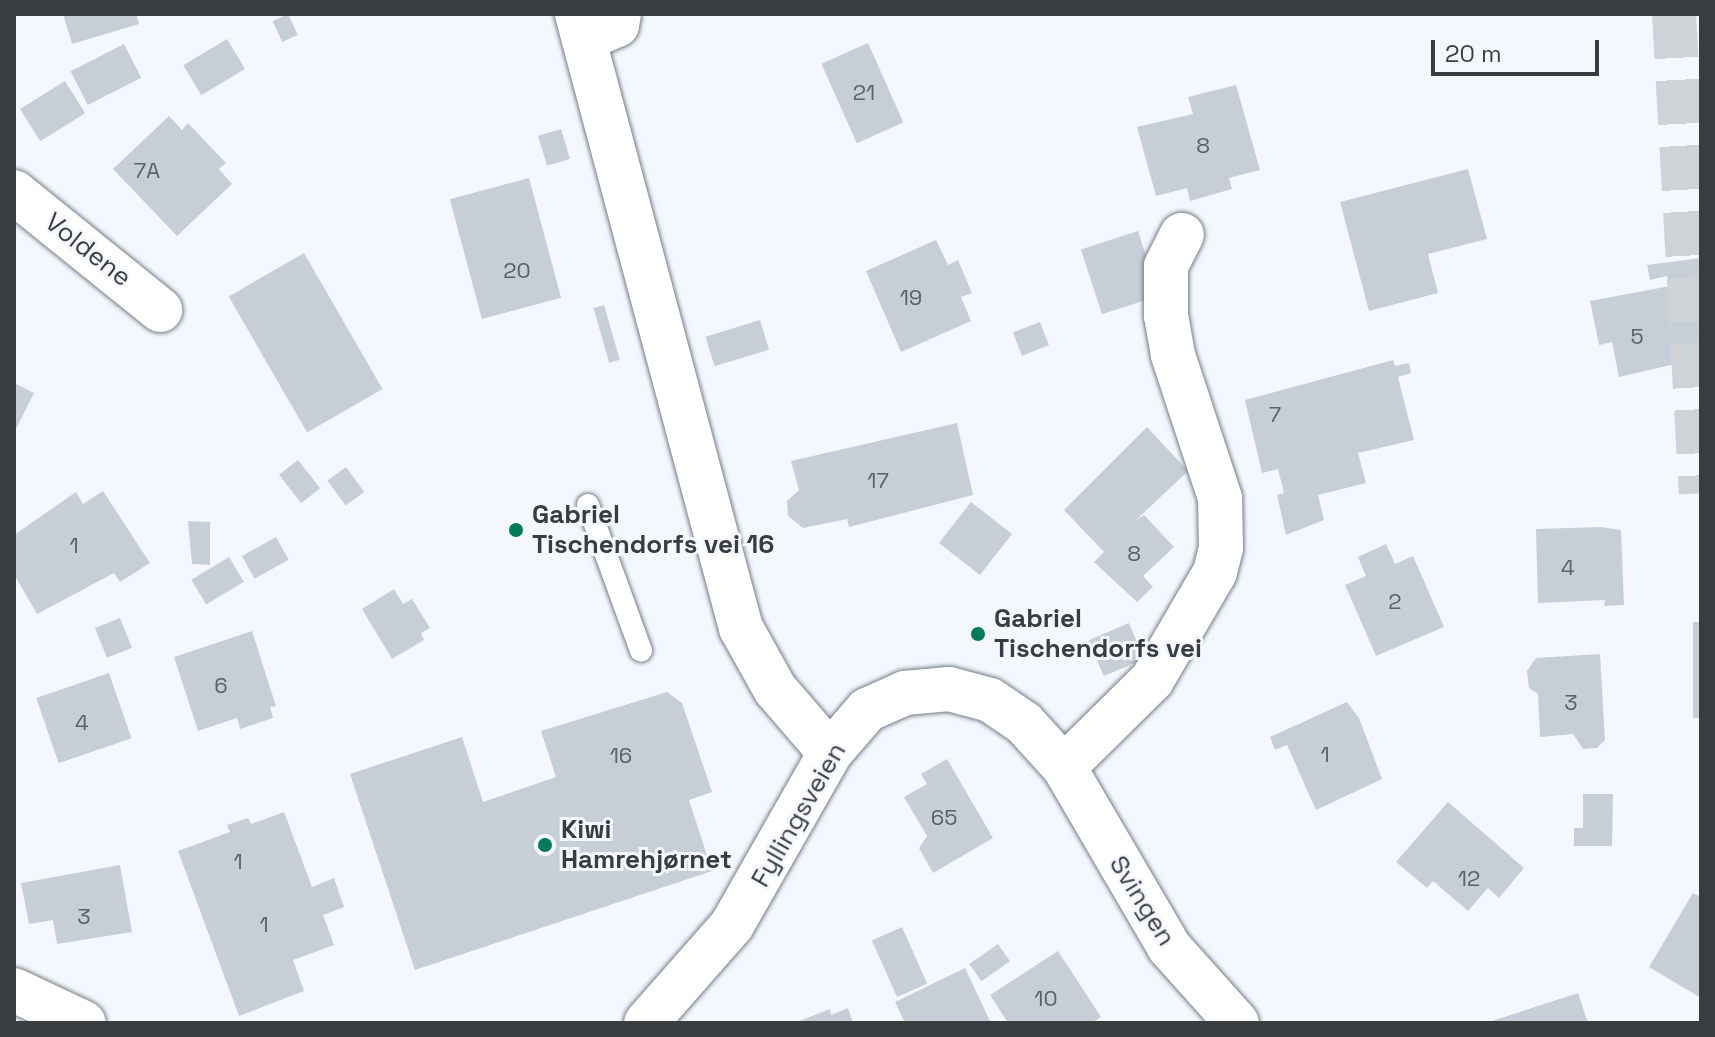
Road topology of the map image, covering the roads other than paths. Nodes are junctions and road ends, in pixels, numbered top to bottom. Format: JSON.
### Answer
{"nodes":[{"id":1,"x":619,"y":14,"type":"edge"},
{"id":2,"x":580,"y":26,"type":"edge"},
{"id":3,"x":14,"y":192,"type":"edge"},
{"id":4,"x":1182,"y":235,"type":"dead end"},
{"id":5,"x":160,"y":310,"type":"dead end"},
{"id":6,"x":588,"y":505,"type":"dead end"},
{"id":7,"x":641,"y":651,"type":"dead end"},
{"id":8,"x":830,"y":753,"type":"junction"},
{"id":9,"x":1064,"y":767,"type":"junction"},
{"id":10,"x":14,"y":990,"type":"edge"},
{"id":11,"x":84,"y":1023,"type":"edge"},
{"id":12,"x":646,"y":1023,"type":"edge"},
{"id":13,"x":1237,"y":1023,"type":"edge"}],
"edges":[{"from":1,"to":2,"type":"street"},
{"from":2,"to":8,"type":"street"},
{"from":3,"to":5,"type":"street","name":"Voldene"},
{"from":4,"to":9,"type":"street"},
{"from":6,"to":7,"type":"lane"},
{"from":8,"to":9,"type":"street","name":"Fyllingsveien"},
{"from":8,"to":12,"type":"street","name":"Fyllingsveien"},
{"from":9,"to":13,"type":"street","name":"Svingen"},
{"from":10,"to":11,"type":"street"}]}
